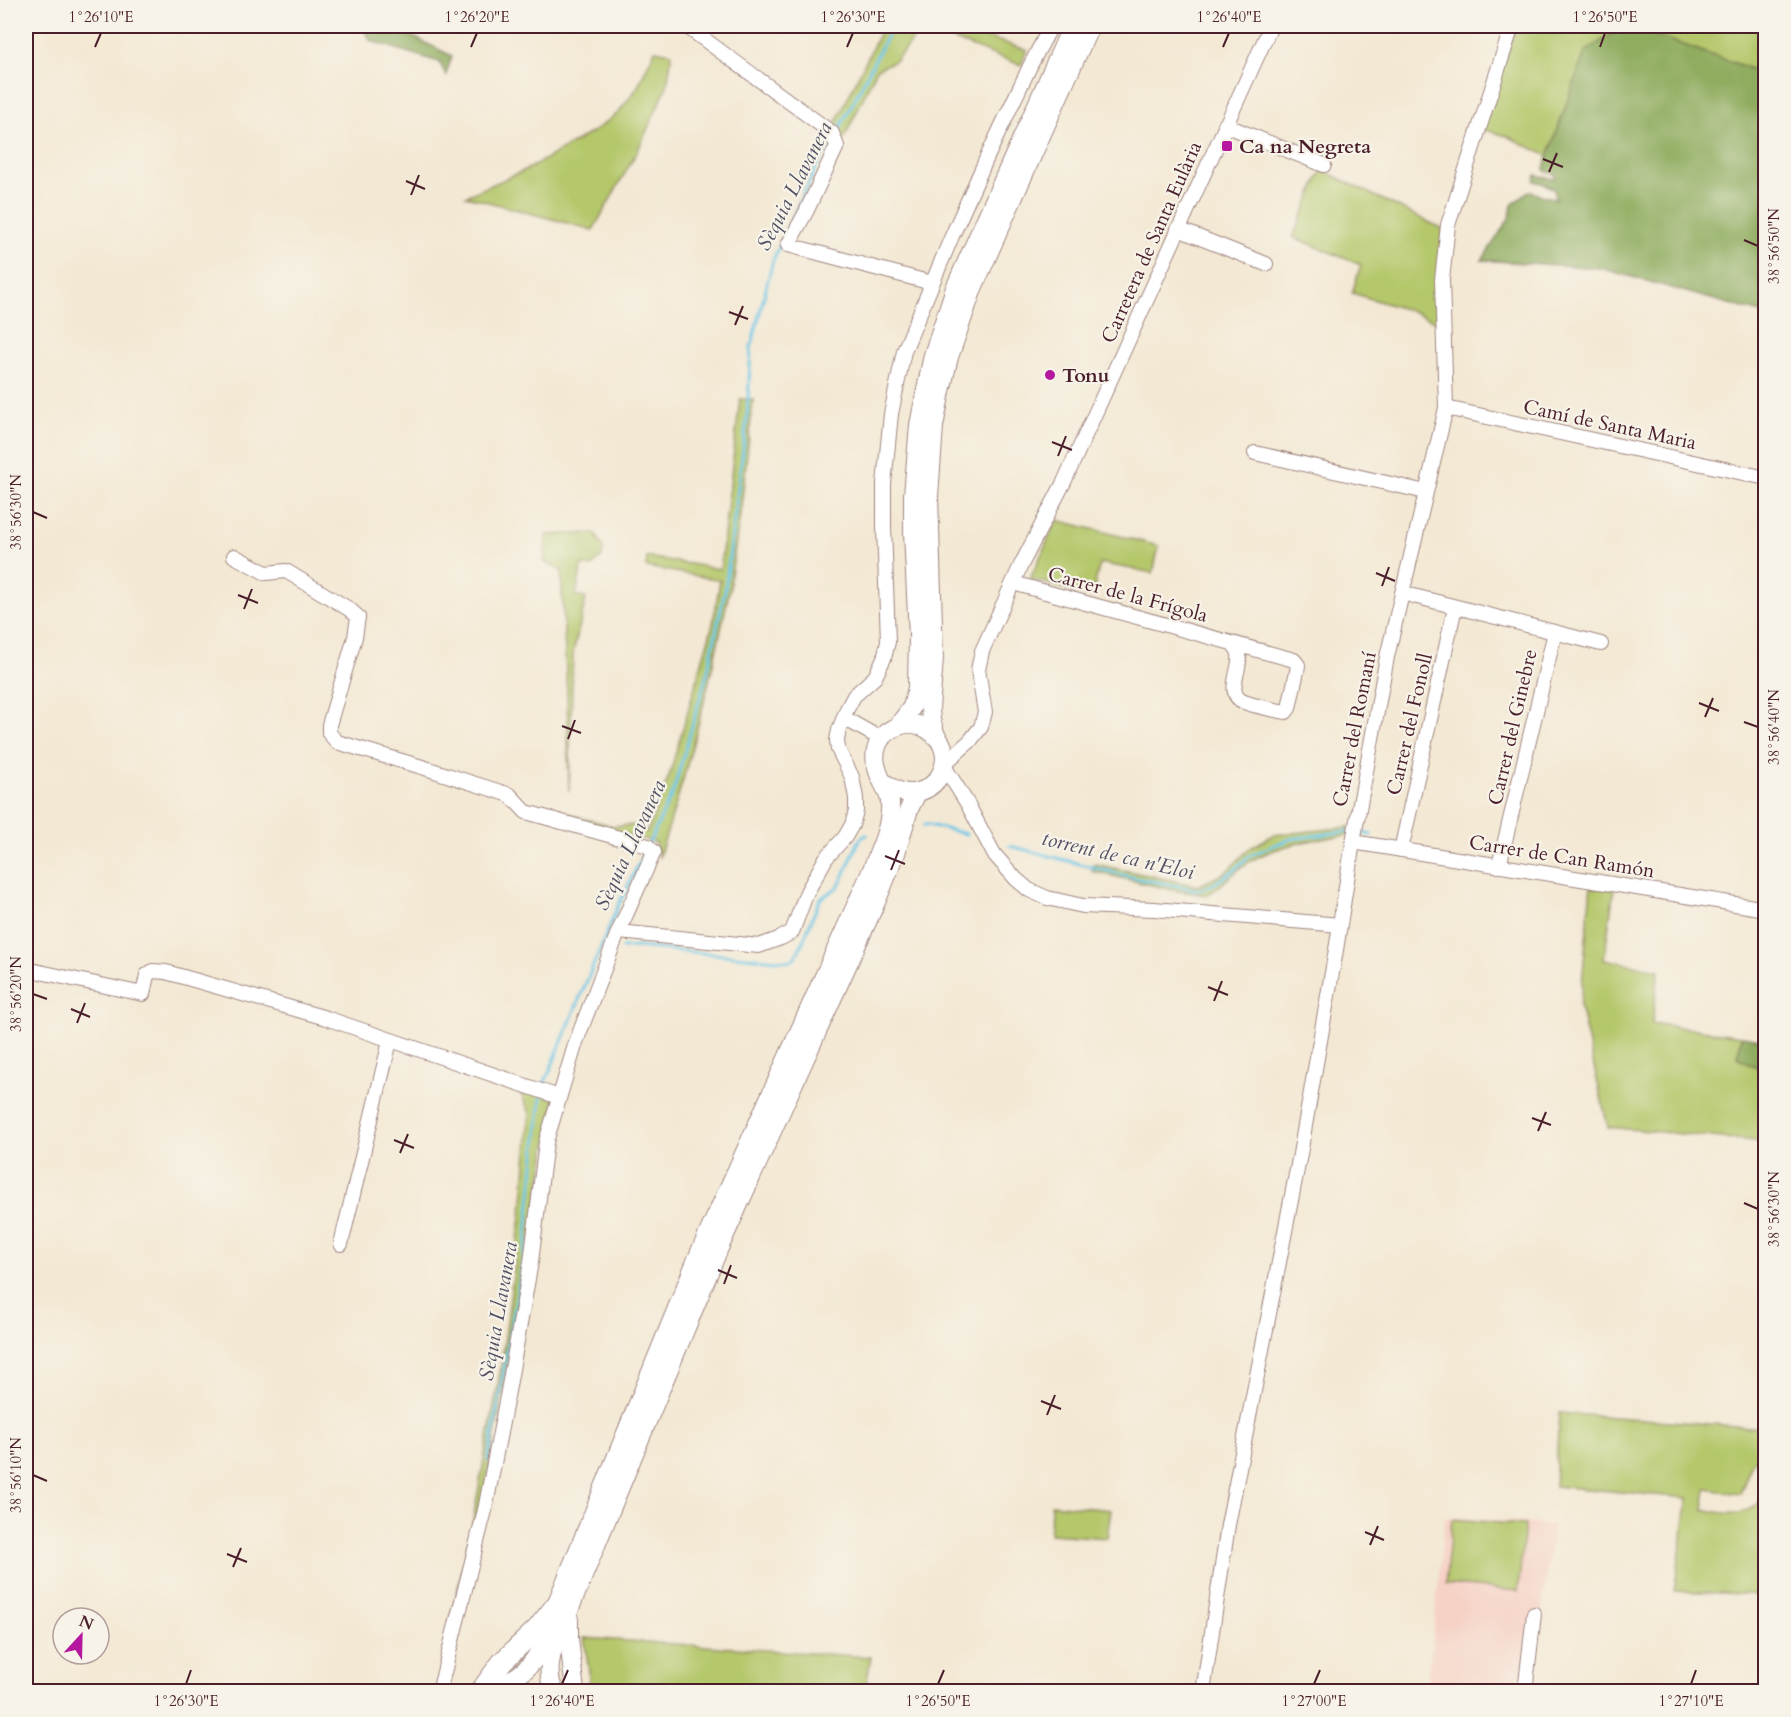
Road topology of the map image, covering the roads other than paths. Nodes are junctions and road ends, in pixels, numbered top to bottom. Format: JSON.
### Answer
{"nodes":[{"id":1,"x":686,"y":26,"type":"edge"},
{"id":2,"x":1051,"y":26,"type":"edge"},
{"id":3,"x":1072,"y":26,"type":"edge"},
{"id":4,"x":1090,"y":26,"type":"edge"},
{"id":5,"x":1271,"y":26,"type":"edge"},
{"id":6,"x":1512,"y":26,"type":"edge"},
{"id":7,"x":1226,"y":125,"type":"junction"},
{"id":8,"x":1324,"y":165,"type":"dead end"},
{"id":9,"x":1178,"y":229,"type":"junction"},
{"id":10,"x":1266,"y":264,"type":"dead end"},
{"id":11,"x":933,"y":283,"type":"junction"},
{"id":12,"x":1446,"y":408,"type":"junction"},
{"id":13,"x":1255,"y":453,"type":"dead end"},
{"id":14,"x":1766,"y":478,"type":"edge"},
{"id":15,"x":1426,"y":492,"type":"junction"},
{"id":16,"x":234,"y":556,"type":"dead end"},
{"id":17,"x":1013,"y":583,"type":"junction"},
{"id":18,"x":1402,"y":593,"type":"junction"},
{"id":19,"x":1455,"y":607,"type":"junction"},
{"id":20,"x":1555,"y":632,"type":"junction"},
{"id":21,"x":1232,"y":643,"type":"junction"},
{"id":22,"x":1602,"y":644,"type":"dead end"},
{"id":23,"x":844,"y":718,"type":"junction"},
{"id":24,"x":898,"y":726,"type":"junction"},
{"id":25,"x":881,"y":739,"type":"junction"},
{"id":26,"x":938,"y":739,"type":"junction"},
{"id":27,"x":964,"y":745,"type":"junction"},
{"id":28,"x":944,"y":765,"type":"junction"},
{"id":29,"x":885,"y":783,"type":"junction"},
{"id":30,"x":924,"y":789,"type":"junction"},
{"id":31,"x":961,"y":794,"type":"junction"},
{"id":32,"x":1353,"y":842,"type":"junction"},
{"id":33,"x":1401,"y":850,"type":"junction"},
{"id":34,"x":1499,"y":866,"type":"junction"},
{"id":35,"x":1766,"y":909,"type":"edge"},
{"id":36,"x":1340,"y":924,"type":"junction"},
{"id":37,"x":619,"y":932,"type":"junction"},
{"id":38,"x":26,"y":969,"type":"edge"},
{"id":39,"x":390,"y":1041,"type":"junction"},
{"id":40,"x":559,"y":1096,"type":"junction"},
{"id":41,"x":341,"y":1244,"type":"dead end"},
{"id":42,"x":563,"y":1607,"type":"junction"},
{"id":43,"x":1534,"y":1614,"type":"dead end"},
{"id":44,"x":519,"y":1676,"type":"junction"},
{"id":45,"x":553,"y":1689,"type":"edge"},
{"id":46,"x":439,"y":1692,"type":"edge"},
{"id":47,"x":480,"y":1692,"type":"edge"},
{"id":48,"x":496,"y":1692,"type":"edge"},
{"id":49,"x":575,"y":1692,"type":"edge"},
{"id":50,"x":1203,"y":1692,"type":"edge"},
{"id":51,"x":1525,"y":1692,"type":"edge"}],
"edges":[{"from":1,"to":11,"type":"street"},
{"from":2,"to":11,"type":"street"},
{"from":3,"to":24,"type":"main road"},
{"from":4,"to":26,"type":"main road"},
{"from":5,"to":7,"type":"street","name":"Carretera de Santa Eulària"},
{"from":6,"to":12,"type":"street","name":"Carrer del Romaní"},
{"from":7,"to":8,"type":"street"},
{"from":7,"to":9,"type":"street","name":"Carretera de Santa Eulària"},
{"from":9,"to":10,"type":"street"},
{"from":9,"to":17,"type":"street","name":"Carretera de Santa Eulària"},
{"from":11,"to":23,"type":"street"},
{"from":12,"to":14,"type":"street","name":"Camí de Santa Maria"},
{"from":12,"to":15,"type":"street","name":"Carrer del Romaní"},
{"from":13,"to":15,"type":"street"},
{"from":15,"to":18,"type":"street","name":"Carrer del Romaní"},
{"from":16,"to":37,"type":"street"},
{"from":17,"to":21,"type":"street","name":"Carrer de la Frígola"},
{"from":17,"to":27,"type":"street","name":"Carretera de Santa Eulària"},
{"from":18,"to":19,"type":"street","name":"Carrer del Ginebre"},
{"from":18,"to":32,"type":"street","name":"Carrer del Romaní"},
{"from":19,"to":20,"type":"street","name":"Carrer del Ginebre"},
{"from":19,"to":33,"type":"street","name":"Carrer del Fonoll"},
{"from":20,"to":22,"type":"street","name":"Carrer del Ginebre"},
{"from":20,"to":34,"type":"street","name":"Carrer del Ginebre"},
{"from":21,"to":21,"type":"street","name":"Carrer de la Frígola"},
{"from":23,"to":25,"type":"street"},
{"from":23,"to":37,"type":"street"},
{"from":24,"to":25,"type":"main road"},
{"from":24,"to":26,"type":"main road"},
{"from":25,"to":29,"type":"main road"},
{"from":26,"to":27,"type":"street"},
{"from":26,"to":28,"type":"main road"},
{"from":27,"to":28,"type":"street","name":"Carretera de Santa Eulària"},
{"from":28,"to":30,"type":"main road"},
{"from":28,"to":31,"type":"street"},
{"from":29,"to":30,"type":"main road"},
{"from":29,"to":42,"type":"main road"},
{"from":30,"to":31,"type":"street"},
{"from":30,"to":42,"type":"main road"},
{"from":31,"to":36,"type":"street"},
{"from":32,"to":33,"type":"street","name":"Carrer de Can Ramón"},
{"from":32,"to":36,"type":"street","name":"Carrer del Romaní"},
{"from":33,"to":34,"type":"street","name":"Carrer de Can Ramón"},
{"from":34,"to":35,"type":"street","name":"Carrer de Can Ramón"},
{"from":36,"to":50,"type":"street","name":"Carrer del Romaní"},
{"from":37,"to":40,"type":"street"},
{"from":38,"to":39,"type":"street"},
{"from":39,"to":40,"type":"street"},
{"from":39,"to":41,"type":"street"},
{"from":40,"to":46,"type":"street"},
{"from":42,"to":44,"type":"main road"},
{"from":42,"to":45,"type":"main road"},
{"from":42,"to":47,"type":"highway"},
{"from":42,"to":49,"type":"main road"},
{"from":43,"to":51,"type":"street"},
{"from":44,"to":45,"type":"main road"},
{"from":44,"to":48,"type":"main road"}]}
